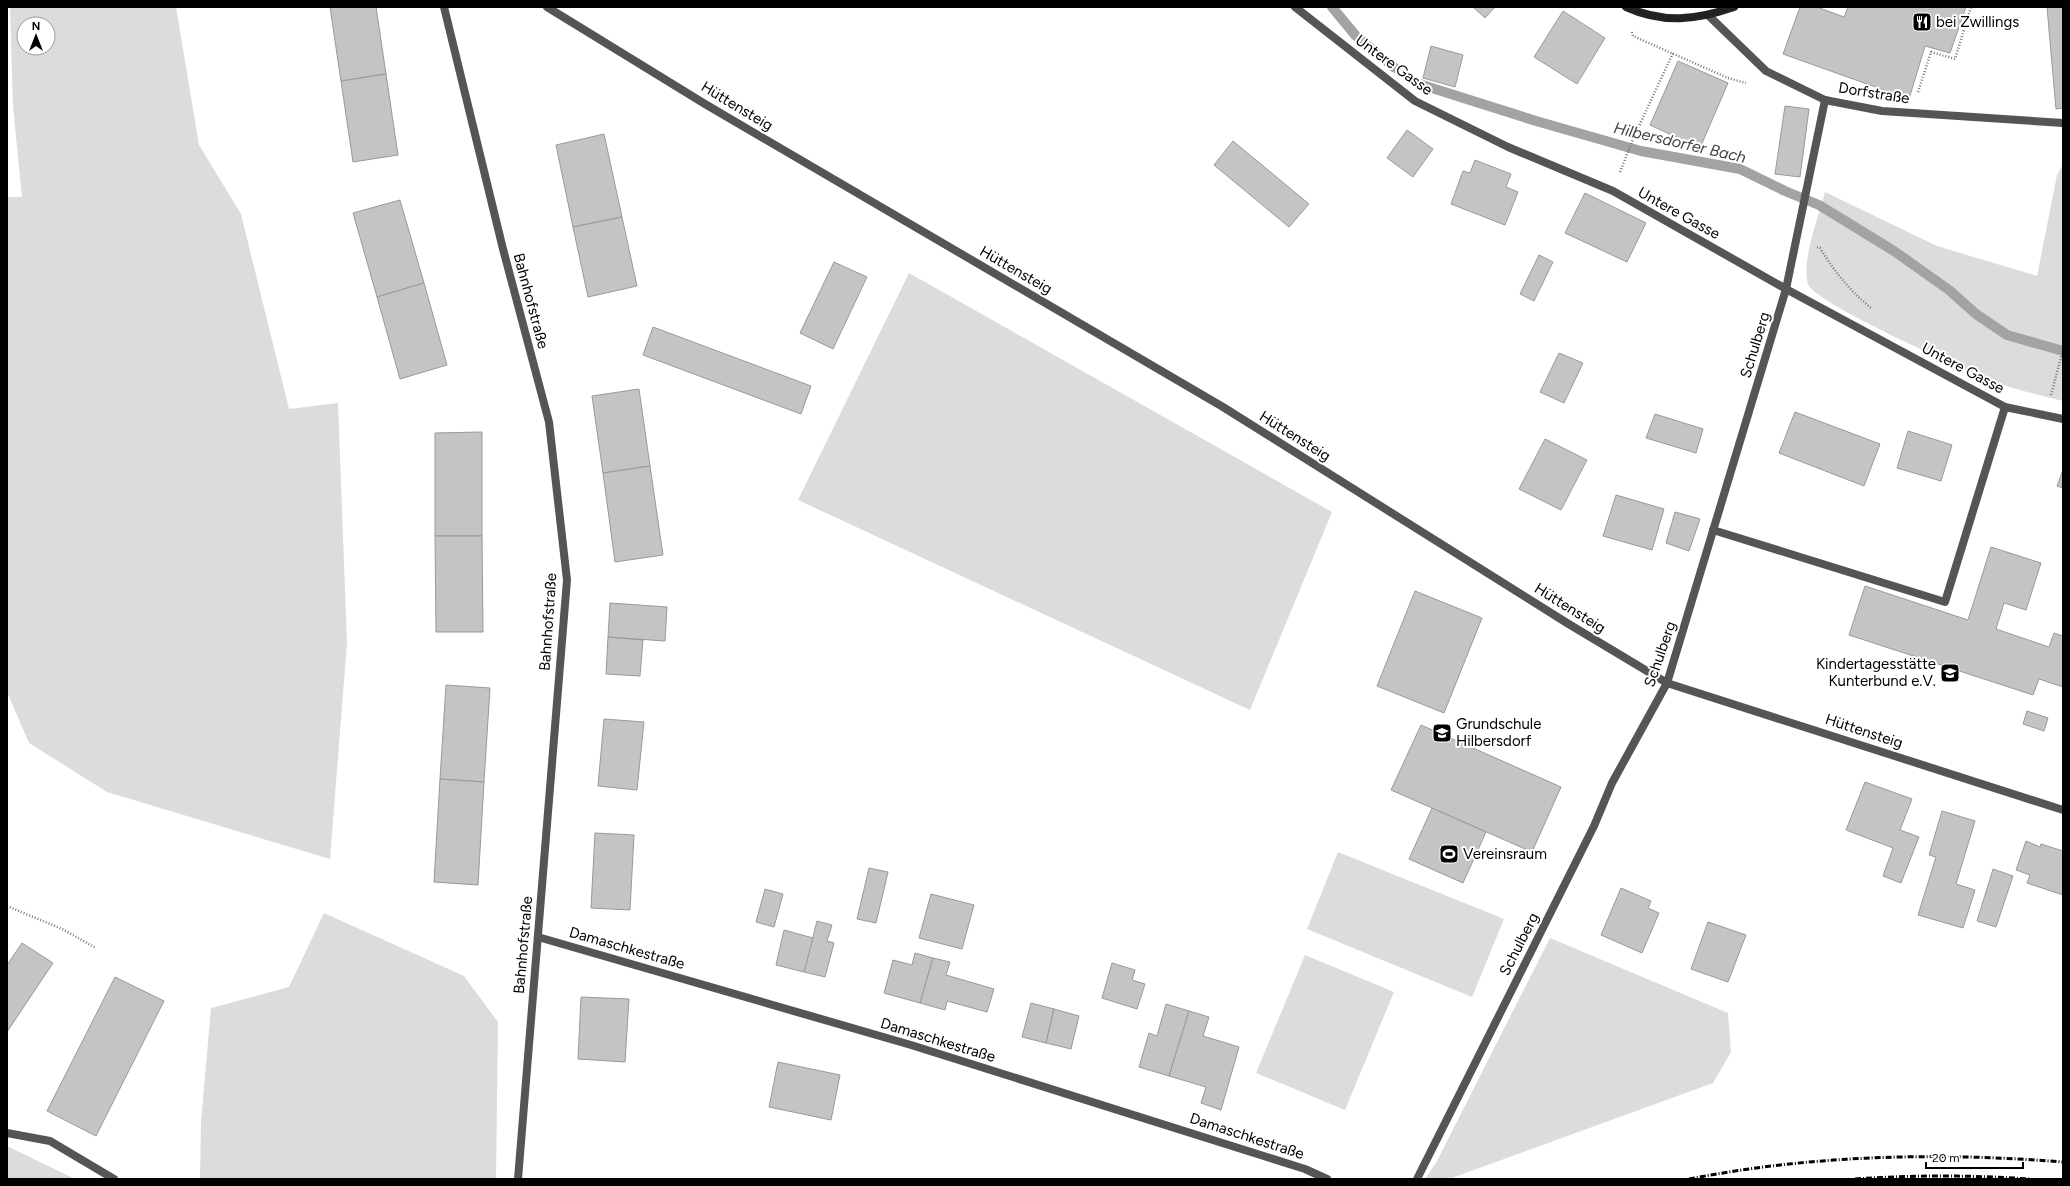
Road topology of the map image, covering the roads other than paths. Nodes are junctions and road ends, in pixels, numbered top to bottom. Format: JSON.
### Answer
{"nodes":[{"id":1,"x":444,"y":7,"type":"edge"},
{"id":2,"x":547,"y":7,"type":"edge"},
{"id":3,"x":1295,"y":7,"type":"edge"},
{"id":4,"x":1734,"y":7,"type":"edge"},
{"id":5,"x":1627,"y":8,"type":"edge"},
{"id":6,"x":1709,"y":16,"type":"junction"},
{"id":7,"x":1825,"y":100,"type":"junction"},
{"id":8,"x":2063,"y":122,"type":"edge"},
{"id":9,"x":1786,"y":289,"type":"junction"},
{"id":10,"x":2005,"y":407,"type":"junction"},
{"id":11,"x":2063,"y":420,"type":"edge"},
{"id":12,"x":1713,"y":530,"type":"junction"},
{"id":13,"x":1668,"y":683,"type":"junction"},
{"id":14,"x":2063,"y":810,"type":"edge"},
{"id":15,"x":538,"y":937,"type":"junction"},
{"id":16,"x":7,"y":1133,"type":"edge"},
{"id":17,"x":114,"y":1179,"type":"edge"},
{"id":18,"x":518,"y":1179,"type":"edge"},
{"id":19,"x":1327,"y":1179,"type":"edge"},
{"id":20,"x":1417,"y":1179,"type":"edge"}],
"edges":[{"from":1,"to":15,"type":"street","name":"Bahnhofstraße"},
{"from":2,"to":13,"type":"street","name":"Hüttensteig"},
{"from":3,"to":9,"type":"street","name":"Untere Gasse"},
{"from":4,"to":6,"type":"main road"},
{"from":5,"to":6,"type":"main road"},
{"from":6,"to":7,"type":"street","name":"Dorfstraße"},
{"from":7,"to":8,"type":"street","name":"Dorfstraße"},
{"from":7,"to":9,"type":"street","name":"Schulberg"},
{"from":9,"to":10,"type":"street","name":"Untere Gasse"},
{"from":9,"to":12,"type":"street","name":"Schulberg"},
{"from":10,"to":11,"type":"street","name":"Untere Gasse"},
{"from":10,"to":12,"type":"street"},
{"from":12,"to":13,"type":"street","name":"Schulberg"},
{"from":13,"to":14,"type":"street","name":"Hüttensteig"},
{"from":13,"to":20,"type":"street","name":"Schulberg"},
{"from":15,"to":18,"type":"street","name":"Bahnhofstraße"},
{"from":15,"to":19,"type":"street","name":"Damaschkestraße"},
{"from":16,"to":17,"type":"street"}]}
